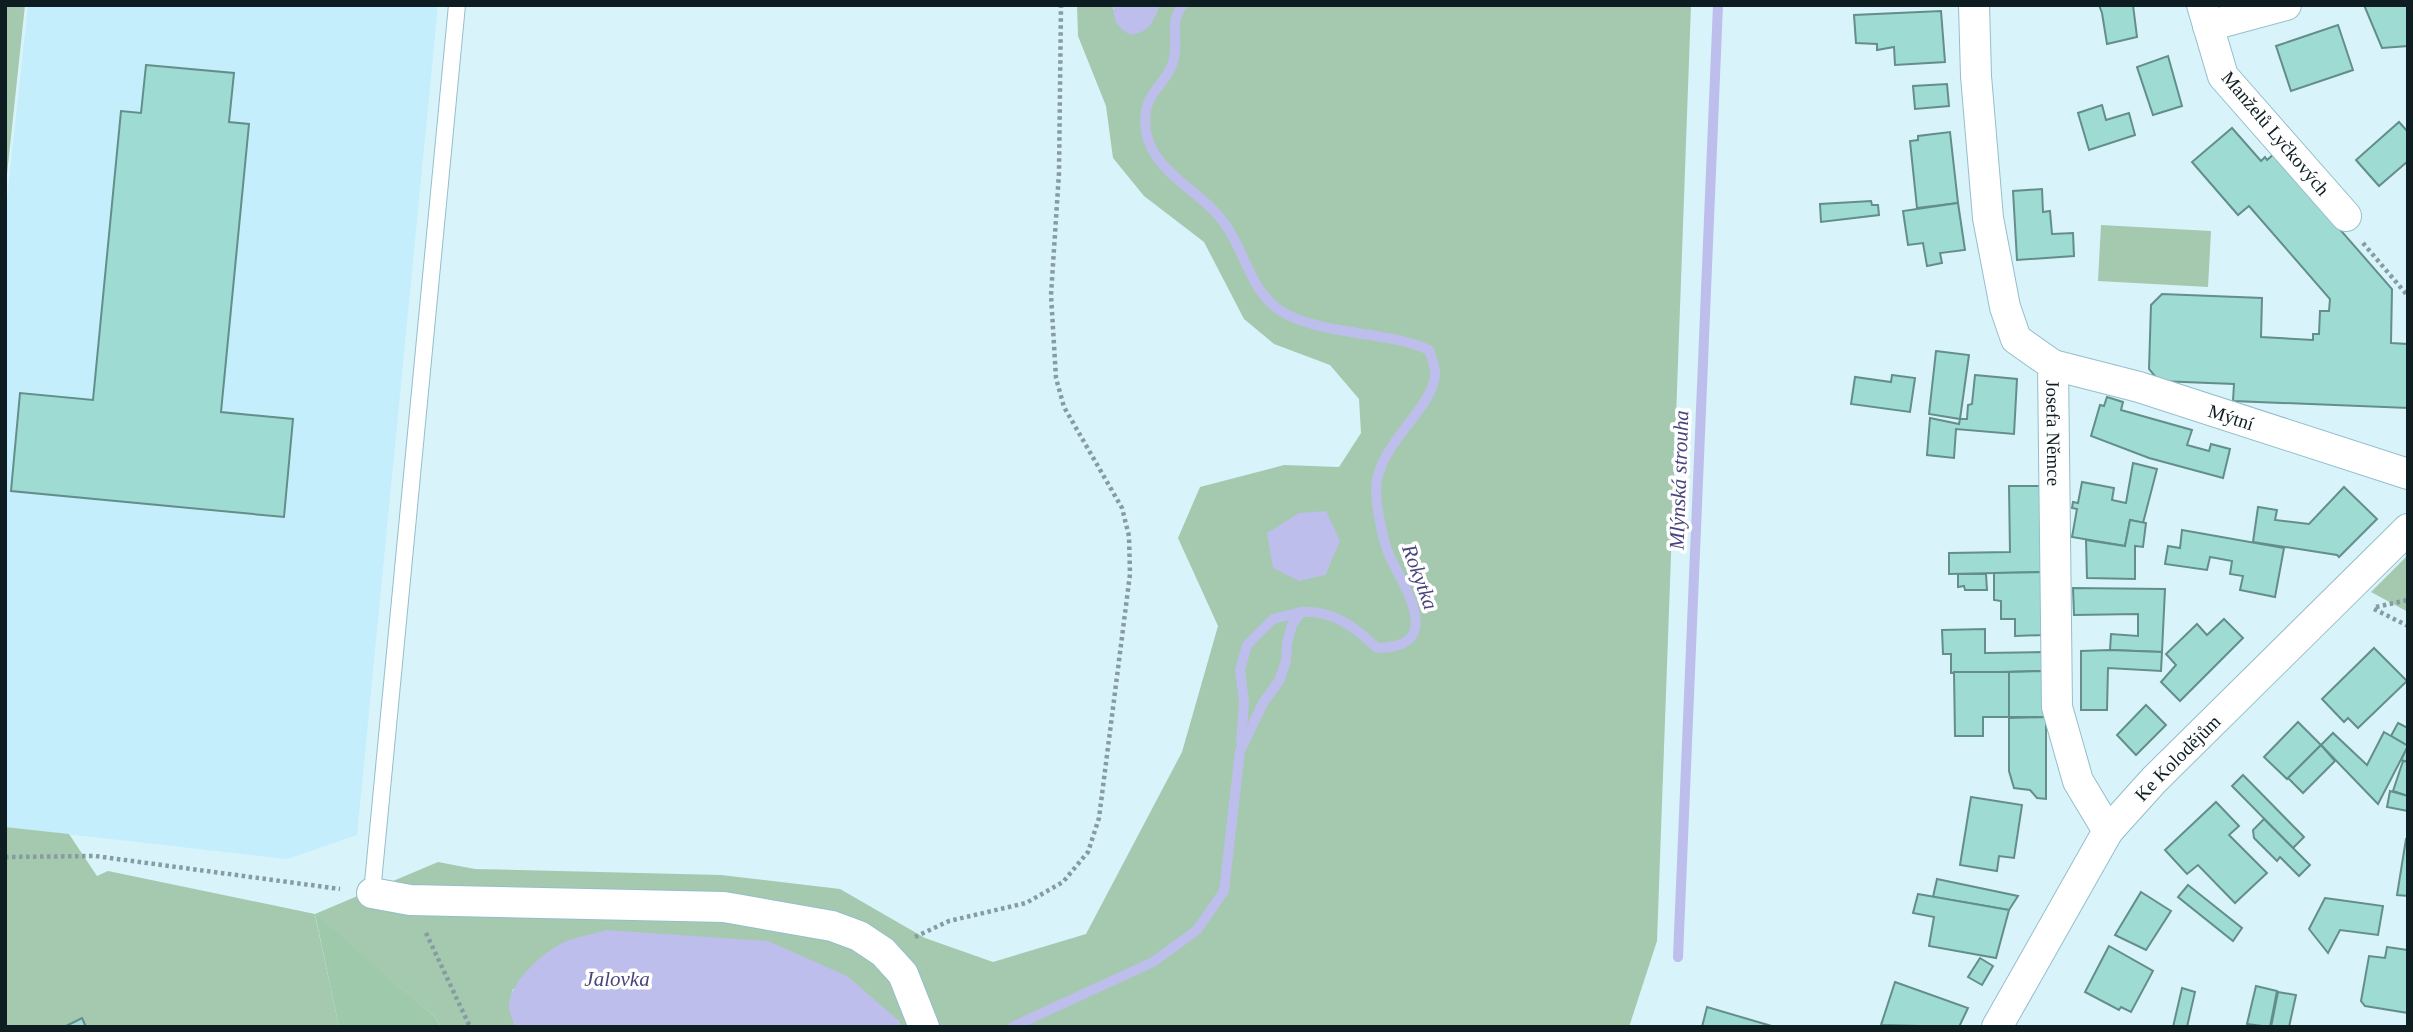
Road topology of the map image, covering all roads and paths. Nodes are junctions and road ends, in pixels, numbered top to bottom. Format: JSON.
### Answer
{"nodes":[{"id":1,"x":457,"y":5,"type":"edge"},
{"id":2,"x":1061,"y":5,"type":"edge"},
{"id":3,"x":1974,"y":5,"type":"edge"},
{"id":4,"x":2286,"y":5,"type":"edge"},
{"id":5,"x":2205,"y":16,"type":"edge"},
{"id":6,"x":2346,"y":216,"type":"joint"},
{"id":7,"x":2408,"y":296,"type":"edge"},
{"id":8,"x":2053,"y":365,"type":"junction"},
{"id":9,"x":2408,"y":474,"type":"edge"},
{"id":10,"x":2408,"y":529,"type":"edge"},
{"id":11,"x":2408,"y":600,"type":"edge"},
{"id":12,"x":2372,"y":607,"type":"dead end"},
{"id":13,"x":2108,"y":831,"type":"junction"},
{"id":14,"x":5,"y":857,"type":"edge"},
{"id":15,"x":372,"y":893,"type":"junction"},
{"id":16,"x":411,"y":900,"type":"junction"},
{"id":17,"x":883,"y":952,"type":"junction"},
{"id":18,"x":921,"y":1018,"type":"edge"},
{"id":19,"x":470,"y":1027,"type":"edge"},
{"id":20,"x":1997,"y":1027,"type":"edge"}],
"edges":[{"from":1,"to":15,"type":"lane"},
{"from":2,"to":17,"type":"path"},
{"from":3,"to":8,"type":"street","name":"Josefa Němce"},
{"from":4,"to":5,"type":"street"},
{"from":5,"to":6,"type":"street","name":"Manželů Lyčkových"},
{"from":6,"to":7,"type":"path"},
{"from":8,"to":9,"type":"street","name":"Mýtní"},
{"from":8,"to":13,"type":"street","name":"Josefa Němce"},
{"from":10,"to":13,"type":"street","name":"Ke Kolodějům"},
{"from":11,"to":12,"type":"path"},
{"from":13,"to":20,"type":"street","name":"Ke Kolodějům"},
{"from":14,"to":15,"type":"path"},
{"from":15,"to":16,"type":"street"},
{"from":16,"to":17,"type":"street"},
{"from":16,"to":19,"type":"path"},
{"from":17,"to":18,"type":"street"}]}
